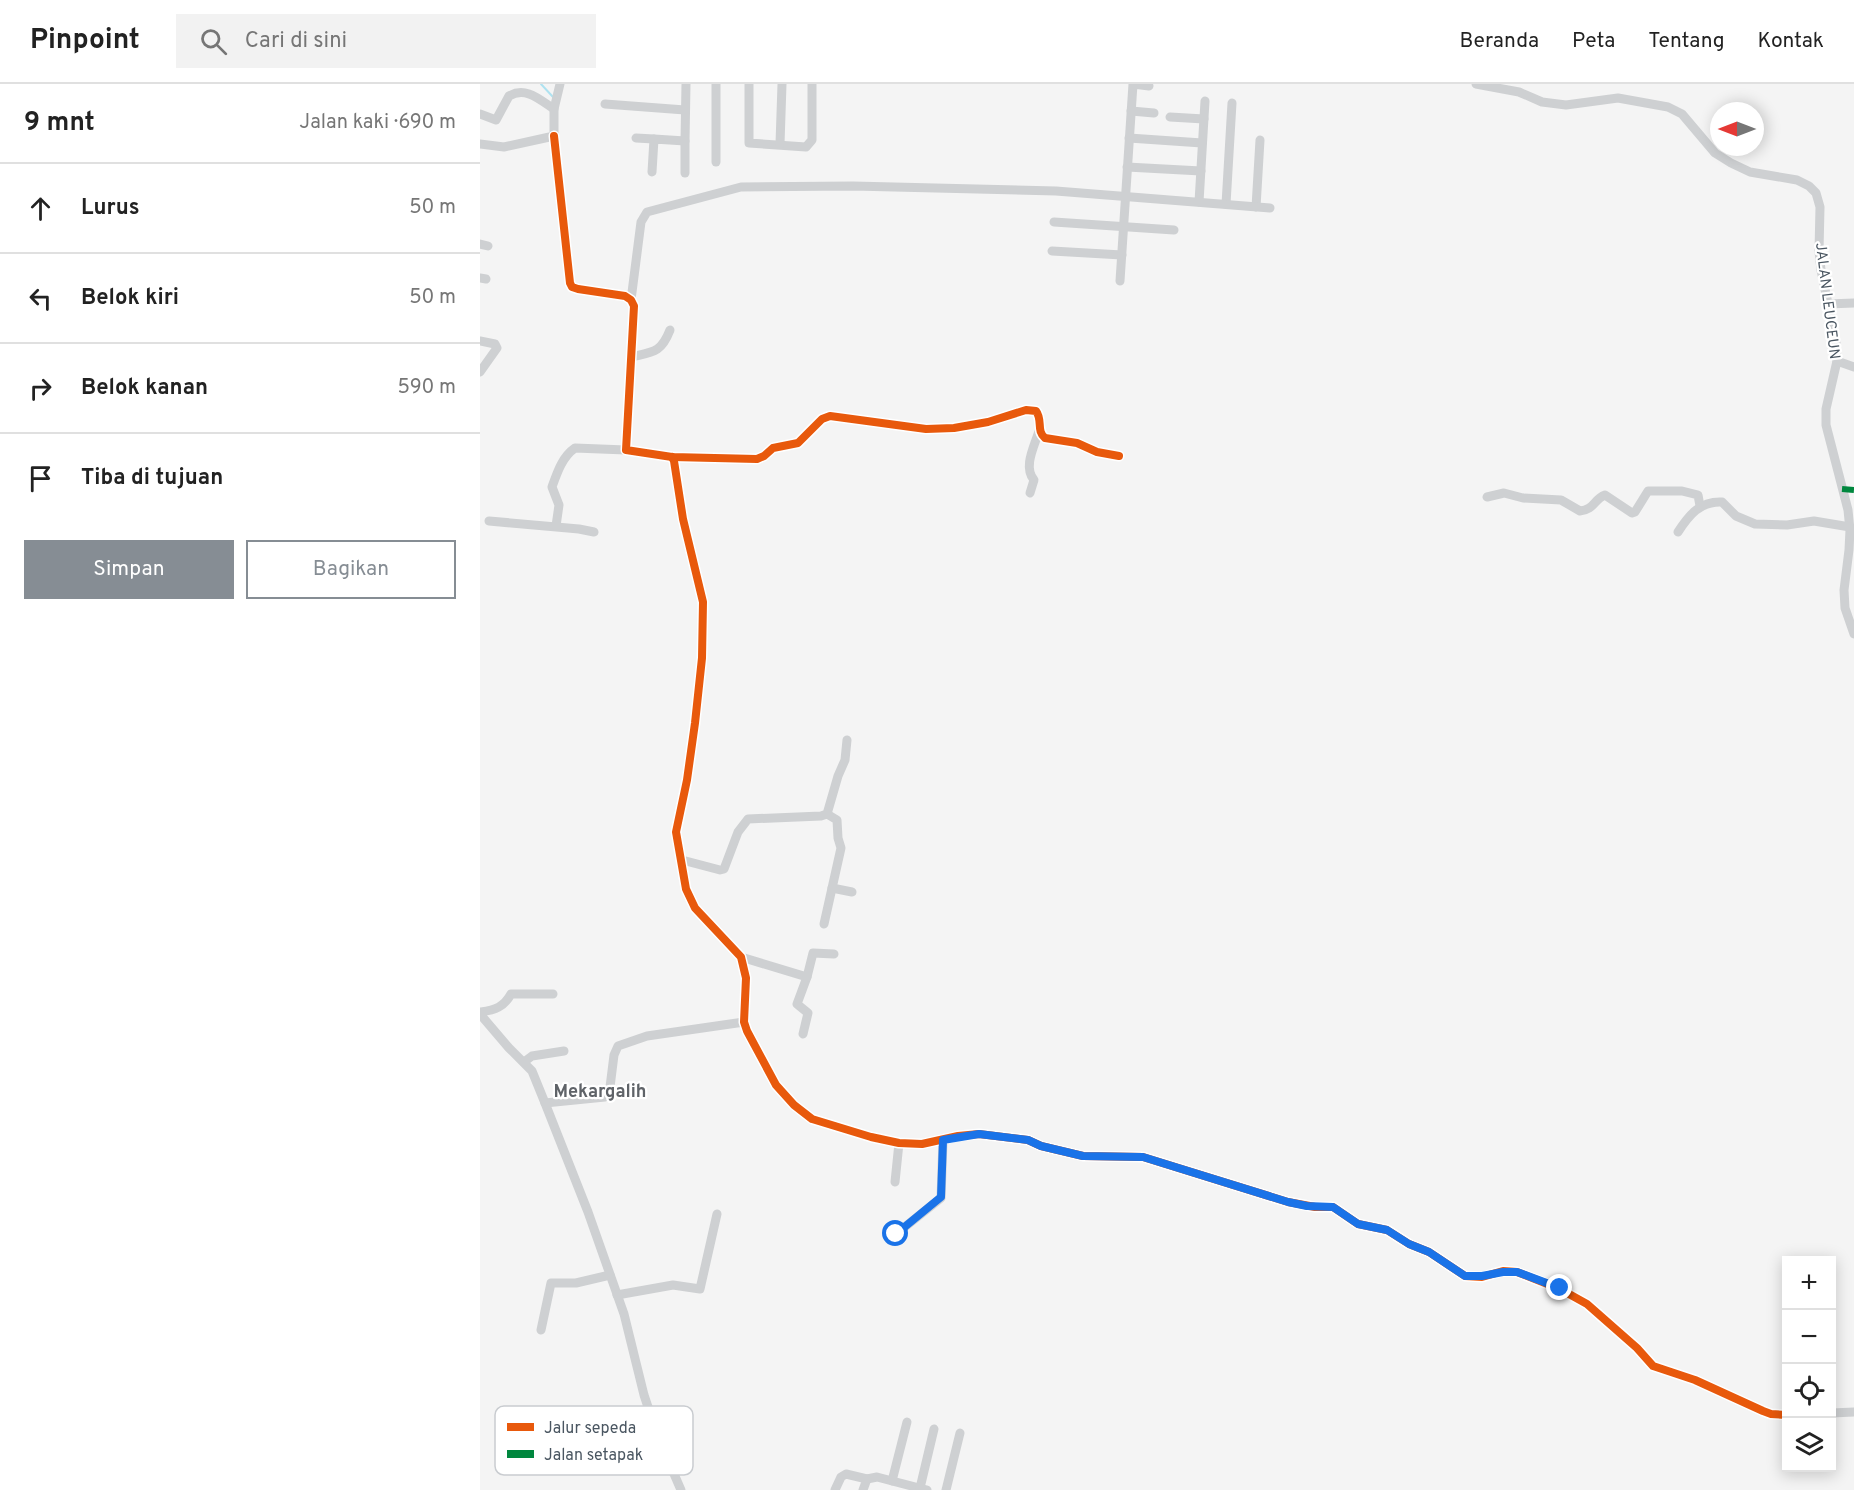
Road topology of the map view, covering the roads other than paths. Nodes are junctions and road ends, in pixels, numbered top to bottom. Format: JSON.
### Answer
{"nodes":[{"id":1,"x":560,"y":84,"type":"edge"},
{"id":2,"x":686,"y":84,"type":"edge"},
{"id":3,"x":716,"y":84,"type":"edge"},
{"id":4,"x":749,"y":84,"type":"edge"},
{"id":5,"x":782,"y":84,"type":"edge"},
{"id":6,"x":812,"y":84,"type":"edge"},
{"id":7,"x":1476,"y":84,"type":"edge"},
{"id":8,"x":1149,"y":86,"type":"dead end"},
{"id":9,"x":1205,"y":101,"type":"dead end"},
{"id":10,"x":1232,"y":103,"type":"dead end"},
{"id":11,"x":605,"y":104,"type":"dead end"},
{"id":12,"x":554,"y":109,"type":"junction"},
{"id":13,"x":685,"y":110,"type":"junction"},
{"id":14,"x":1131,"y":111,"type":"junction"},
{"id":15,"x":1154,"y":113,"type":"dead end"},
{"id":16,"x":480,"y":114,"type":"edge"},
{"id":17,"x":1170,"y":117,"type":"dead end"},
{"id":18,"x":1204,"y":119,"type":"junction"},
{"id":19,"x":554,"y":136,"type":"junction"},
{"id":20,"x":636,"y":138,"type":"dead end"},
{"id":21,"x":1129,"y":138,"type":"junction"},
{"id":22,"x":654,"y":140,"type":"junction"},
{"id":23,"x":1260,"y":140,"type":"dead end"},
{"id":24,"x":685,"y":141,"type":"junction"},
{"id":25,"x":1202,"y":143,"type":"junction"},
{"id":26,"x":480,"y":144,"type":"edge"},
{"id":27,"x":780,"y":144,"type":"junction"},
{"id":28,"x":716,"y":162,"type":"dead end"},
{"id":29,"x":1127,"y":166,"type":"junction"},
{"id":30,"x":1201,"y":171,"type":"junction"},
{"id":31,"x":652,"y":172,"type":"dead end"},
{"id":32,"x":684,"y":173,"type":"dead end"},
{"id":33,"x":1125,"y":196,"type":"junction"},
{"id":34,"x":1198,"y":202,"type":"junction"},
{"id":35,"x":1226,"y":204,"type":"junction"},
{"id":36,"x":1256,"y":207,"type":"junction"},
{"id":37,"x":1270,"y":208,"type":"dead end"},
{"id":38,"x":1054,"y":222,"type":"dead end"},
{"id":39,"x":1124,"y":227,"type":"junction"},
{"id":40,"x":1174,"y":230,"type":"dead end"},
{"id":41,"x":1052,"y":250,"type":"dead end"},
{"id":42,"x":1122,"y":255,"type":"junction"},
{"id":43,"x":1120,"y":281,"type":"dead end"},
{"id":44,"x":631,"y":300,"type":"junction"},
{"id":45,"x":1854,"y":303,"type":"edge"},
{"id":46,"x":1828,"y":304,"type":"junction"},
{"id":47,"x":670,"y":330,"type":"dead end"},
{"id":48,"x":480,"y":341,"type":"edge"},
{"id":49,"x":630,"y":357,"type":"junction"},
{"id":50,"x":1837,"y":361,"type":"junction"},
{"id":51,"x":1854,"y":368,"type":"edge"},
{"id":52,"x":480,"y":372,"type":"edge"},
{"id":53,"x":1040,"y":431,"type":"junction"},
{"id":54,"x":626,"y":450,"type":"junction"},
{"id":55,"x":1119,"y":456,"type":"dead end"},
{"id":56,"x":672,"y":457,"type":"junction"},
{"id":57,"x":1842,"y":489,"type":"junction"},
{"id":58,"x":1854,"y":490,"type":"edge"},
{"id":59,"x":1030,"y":493,"type":"dead end"},
{"id":60,"x":1487,"y":497,"type":"dead end"},
{"id":61,"x":1700,"y":506,"type":"junction"},
{"id":62,"x":489,"y":520,"type":"dead end"},
{"id":63,"x":556,"y":526,"type":"junction"},
{"id":64,"x":1850,"y":527,"type":"junction"},
{"id":65,"x":594,"y":532,"type":"dead end"},
{"id":66,"x":1678,"y":532,"type":"dead end"},
{"id":67,"x":1854,"y":634,"type":"edge"},
{"id":68,"x":847,"y":740,"type":"dead end"},
{"id":69,"x":827,"y":814,"type":"junction"},
{"id":70,"x":682,"y":860,"type":"junction"},
{"id":71,"x":832,"y":888,"type":"junction"},
{"id":72,"x":852,"y":892,"type":"dead end"},
{"id":73,"x":824,"y":924,"type":"dead end"},
{"id":74,"x":834,"y":954,"type":"dead end"},
{"id":75,"x":741,"y":957,"type":"junction"},
{"id":76,"x":807,"y":977,"type":"junction"},
{"id":77,"x":554,"y":994,"type":"dead end"},
{"id":78,"x":481,"y":1013,"type":"edge"},
{"id":79,"x":744,"y":1022,"type":"junction"},
{"id":80,"x":803,"y":1034,"type":"dead end"},
{"id":81,"x":564,"y":1051,"type":"dead end"},
{"id":82,"x":524,"y":1062,"type":"junction"},
{"id":83,"x":545,"y":1103,"type":"junction"},
{"id":84,"x":943,"y":1140,"type":"junction"},
{"id":85,"x":899,"y":1143,"type":"junction"},
{"id":86,"x":895,"y":1182,"type":"dead end"},
{"id":87,"x":717,"y":1214,"type":"dead end"},
{"id":88,"x":896,"y":1234,"type":"dead end"},
{"id":89,"x":610,"y":1275,"type":"junction"},
{"id":90,"x":617,"y":1295,"type":"junction"},
{"id":91,"x":541,"y":1330,"type":"dead end"},
{"id":92,"x":648,"y":1406,"type":"edge"},
{"id":93,"x":1854,"y":1412,"type":"edge"},
{"id":94,"x":1836,"y":1413,"type":"edge"},
{"id":95,"x":1782,"y":1414,"type":"edge"},
{"id":96,"x":907,"y":1422,"type":"dead end"},
{"id":97,"x":934,"y":1429,"type":"dead end"},
{"id":98,"x":960,"y":1433,"type":"dead end"},
{"id":99,"x":674,"y":1475,"type":"edge"},
{"id":100,"x":867,"y":1479,"type":"junction"},
{"id":101,"x":894,"y":1485,"type":"edge"},
{"id":102,"x":923,"y":1489,"type":"edge"},
{"id":103,"x":681,"y":1490,"type":"edge"},
{"id":104,"x":835,"y":1490,"type":"edge"},
{"id":105,"x":863,"y":1490,"type":"edge"},
{"id":106,"x":946,"y":1490,"type":"edge"}],
"edges":[{"from":1,"to":12,"type":"street"},
{"from":2,"to":13,"type":"street"},
{"from":3,"to":28,"type":"street"},
{"from":4,"to":27,"type":"street"},
{"from":5,"to":27,"type":"street"},
{"from":6,"to":27,"type":"street"},
{"from":7,"to":46,"type":"street","name":"JALAN LEUCEUN"},
{"from":8,"to":14,"type":"street"},
{"from":9,"to":18,"type":"street"},
{"from":10,"to":35,"type":"street"},
{"from":11,"to":13,"type":"street"},
{"from":12,"to":16,"type":"street"},
{"from":12,"to":19,"type":"street"},
{"from":13,"to":24,"type":"street"},
{"from":14,"to":15,"type":"street"},
{"from":14,"to":21,"type":"street"},
{"from":17,"to":18,"type":"street"},
{"from":18,"to":25,"type":"street"},
{"from":19,"to":26,"type":"street"},
{"from":19,"to":44,"type":"street"},
{"from":20,"to":22,"type":"street"},
{"from":21,"to":25,"type":"street"},
{"from":21,"to":29,"type":"street"},
{"from":22,"to":24,"type":"street"},
{"from":22,"to":31,"type":"street"},
{"from":23,"to":36,"type":"street"},
{"from":24,"to":32,"type":"street"},
{"from":25,"to":30,"type":"street"},
{"from":29,"to":30,"type":"street"},
{"from":29,"to":33,"type":"street"},
{"from":30,"to":34,"type":"street"},
{"from":33,"to":34,"type":"street"},
{"from":33,"to":39,"type":"street"},
{"from":33,"to":44,"type":"street"},
{"from":34,"to":35,"type":"street"},
{"from":35,"to":36,"type":"street"},
{"from":36,"to":37,"type":"street"},
{"from":38,"to":39,"type":"street"},
{"from":39,"to":40,"type":"street"},
{"from":39,"to":42,"type":"street"},
{"from":41,"to":42,"type":"street"},
{"from":42,"to":43,"type":"street"},
{"from":44,"to":49,"type":"street"},
{"from":45,"to":46,"type":"street"},
{"from":46,"to":50,"type":"street","name":"JALAN LEUCEUN"},
{"from":47,"to":49,"type":"street"},
{"from":48,"to":52,"type":"street"},
{"from":49,"to":54,"type":"street"},
{"from":50,"to":51,"type":"street"},
{"from":50,"to":57,"type":"street","name":"JALAN LEUCEUN"},
{"from":53,"to":55,"type":"street"},
{"from":53,"to":56,"type":"street"},
{"from":53,"to":59,"type":"street"},
{"from":54,"to":56,"type":"street"},
{"from":54,"to":63,"type":"street"},
{"from":56,"to":70,"type":"street"},
{"from":57,"to":58,"type":"street"},
{"from":57,"to":64,"type":"street","name":"JALAN LEUCEUN"},
{"from":60,"to":61,"type":"street"},
{"from":61,"to":64,"type":"street"},
{"from":61,"to":66,"type":"street"},
{"from":62,"to":63,"type":"street"},
{"from":63,"to":65,"type":"street"},
{"from":64,"to":67,"type":"street","name":"JALAN LEUCEUN"},
{"from":68,"to":69,"type":"street"},
{"from":69,"to":70,"type":"street"},
{"from":69,"to":71,"type":"street"},
{"from":70,"to":75,"type":"street"},
{"from":71,"to":72,"type":"street"},
{"from":71,"to":73,"type":"street"},
{"from":74,"to":76,"type":"street"},
{"from":75,"to":76,"type":"street"},
{"from":75,"to":79,"type":"street"},
{"from":76,"to":80,"type":"street"},
{"from":77,"to":78,"type":"street"},
{"from":78,"to":82,"type":"street"},
{"from":79,"to":83,"type":"street"},
{"from":79,"to":85,"type":"street"},
{"from":81,"to":82,"type":"street"},
{"from":82,"to":83,"type":"street"},
{"from":83,"to":89,"type":"street"},
{"from":84,"to":85,"type":"street"},
{"from":84,"to":88,"type":"street"},
{"from":84,"to":95,"type":"street"},
{"from":85,"to":86,"type":"street"},
{"from":87,"to":90,"type":"street"},
{"from":89,"to":90,"type":"street"},
{"from":89,"to":91,"type":"street"},
{"from":90,"to":92,"type":"street"},
{"from":93,"to":94,"type":"street"},
{"from":96,"to":101,"type":"street"},
{"from":97,"to":102,"type":"street"},
{"from":98,"to":106,"type":"street"},
{"from":99,"to":103,"type":"street"},
{"from":100,"to":101,"type":"street"},
{"from":100,"to":104,"type":"street"},
{"from":100,"to":105,"type":"street"},
{"from":101,"to":102,"type":"street"}]}
